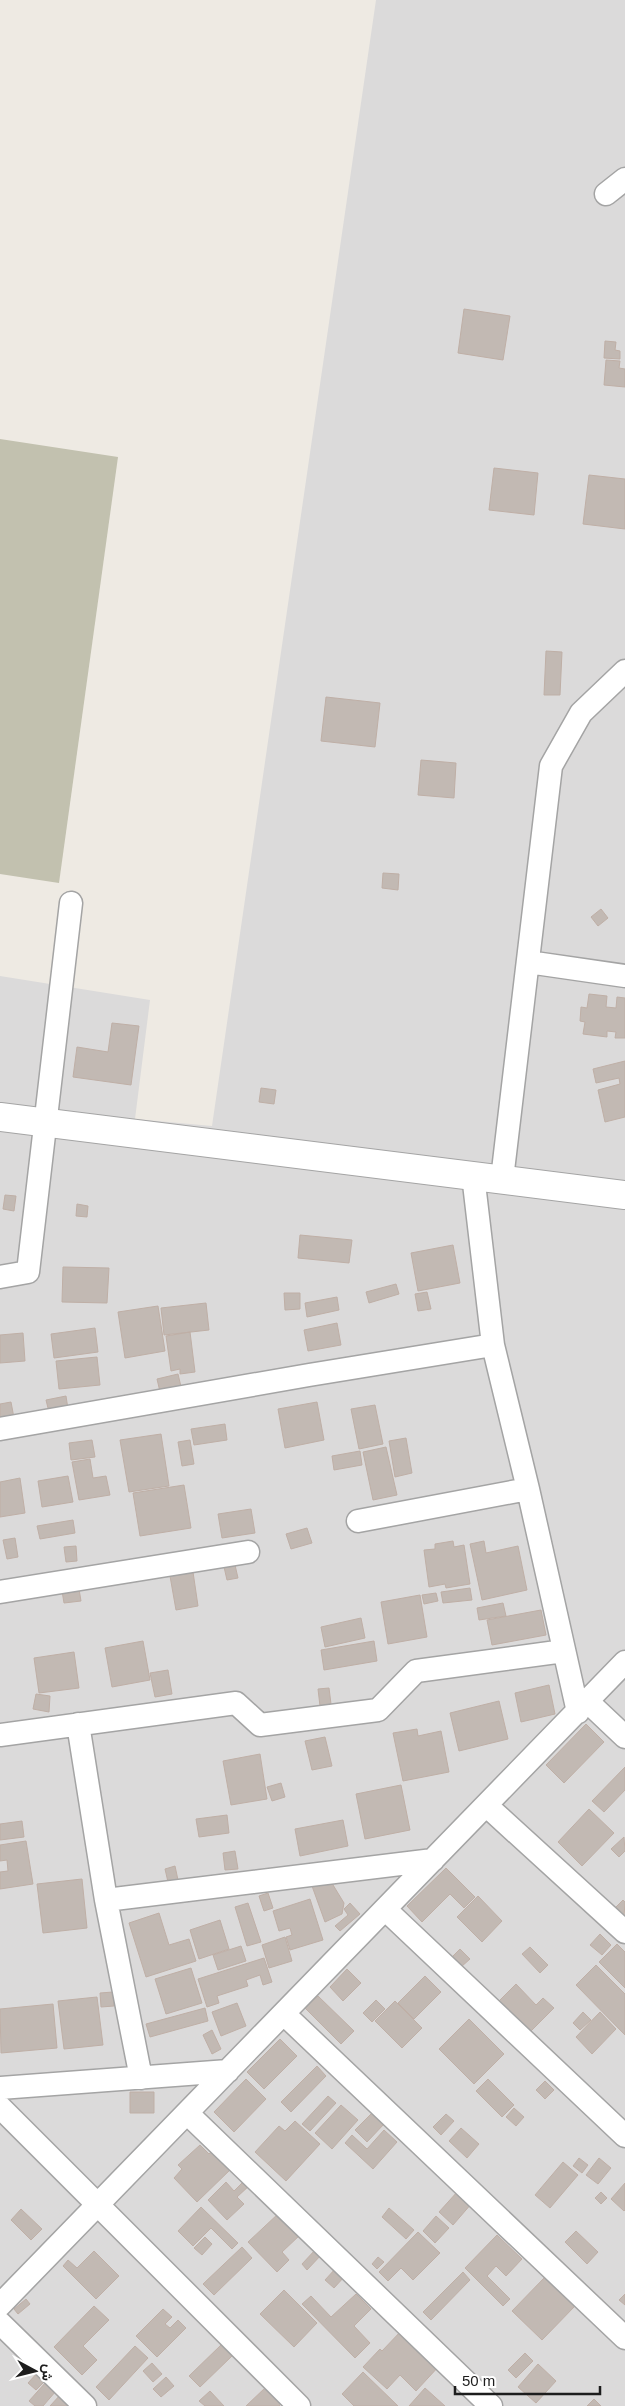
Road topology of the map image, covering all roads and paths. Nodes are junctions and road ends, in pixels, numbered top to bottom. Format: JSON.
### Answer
{"nodes":[{"id":1,"x":625,"y":179,"type":"edge"},
{"id":2,"x":606,"y":194,"type":"dead end"},
{"id":3,"x":625,"y":671,"type":"edge"},
{"id":4,"x":71,"y":903,"type":"dead end"},
{"id":5,"x":528,"y":962,"type":"junction"},
{"id":6,"x":625,"y":976,"type":"edge"},
{"id":7,"x":0,"y":1117,"type":"edge"},
{"id":8,"x":44,"y":1124,"type":"junction"},
{"id":9,"x":473,"y":1175,"type":"junction"},
{"id":10,"x":502,"y":1179,"type":"junction"},
{"id":11,"x":625,"y":1196,"type":"edge"},
{"id":12,"x":0,"y":1277,"type":"edge"},
{"id":13,"x":493,"y":1345,"type":"junction"},
{"id":14,"x":0,"y":1429,"type":"edge"},
{"id":15,"x":528,"y":1489,"type":"junction"},
{"id":16,"x":358,"y":1521,"type":"dead end"},
{"id":17,"x":248,"y":1552,"type":"dead end"},
{"id":18,"x":0,"y":1592,"type":"edge"},
{"id":19,"x":564,"y":1651,"type":"junction"},
{"id":20,"x":625,"y":1662,"type":"edge"},
{"id":21,"x":583,"y":1707,"type":"junction"},
{"id":22,"x":78,"y":1724,"type":"junction"},
{"id":23,"x":0,"y":1735,"type":"edge"},
{"id":24,"x":625,"y":1737,"type":"edge"},
{"id":25,"x":487,"y":1806,"type":"junction"},
{"id":26,"x":434,"y":1860,"type":"junction"},
{"id":27,"x":106,"y":1900,"type":"junction"},
{"id":28,"x":386,"y":1910,"type":"junction"},
{"id":29,"x":625,"y":1932,"type":"edge"},
{"id":30,"x":284,"y":2014,"type":"junction"},
{"id":31,"x":228,"y":2072,"type":"junction"},
{"id":32,"x":141,"y":2078,"type":"junction"},
{"id":33,"x":0,"y":2088,"type":"edge"},
{"id":34,"x":0,"y":2107,"type":"edge"},
{"id":35,"x":187,"y":2113,"type":"junction"},
{"id":36,"x":625,"y":2136,"type":"edge"},
{"id":37,"x":97,"y":2205,"type":"junction"},
{"id":38,"x":0,"y":2319,"type":"edge"},
{"id":39,"x":625,"y":2338,"type":"edge"},
{"id":40,"x":86,"y":2406,"type":"edge"},
{"id":41,"x":299,"y":2406,"type":"edge"},
{"id":42,"x":491,"y":2406,"type":"edge"}],
"edges":[{"from":1,"to":2,"type":"street"},
{"from":3,"to":5,"type":"street"},
{"from":4,"to":8,"type":"street"},
{"from":5,"to":6,"type":"street"},
{"from":5,"to":10,"type":"street"},
{"from":7,"to":8,"type":"street"},
{"from":8,"to":9,"type":"street"},
{"from":8,"to":12,"type":"street"},
{"from":9,"to":10,"type":"street"},
{"from":9,"to":13,"type":"street"},
{"from":10,"to":11,"type":"street"},
{"from":13,"to":14,"type":"street"},
{"from":13,"to":15,"type":"street"},
{"from":15,"to":16,"type":"street"},
{"from":15,"to":19,"type":"street"},
{"from":17,"to":18,"type":"street"},
{"from":19,"to":21,"type":"street"},
{"from":19,"to":22,"type":"street"},
{"from":20,"to":21,"type":"street"},
{"from":21,"to":24,"type":"street"},
{"from":21,"to":25,"type":"street"},
{"from":22,"to":23,"type":"street"},
{"from":22,"to":27,"type":"street"},
{"from":25,"to":26,"type":"street"},
{"from":25,"to":29,"type":"street"},
{"from":26,"to":27,"type":"street"},
{"from":26,"to":28,"type":"street"},
{"from":27,"to":32,"type":"street"},
{"from":28,"to":30,"type":"street"},
{"from":28,"to":36,"type":"street"},
{"from":30,"to":31,"type":"street"},
{"from":30,"to":39,"type":"street"},
{"from":31,"to":32,"type":"street"},
{"from":31,"to":35,"type":"street"},
{"from":32,"to":33,"type":"street"},
{"from":34,"to":37,"type":"street"},
{"from":35,"to":37,"type":"street"},
{"from":35,"to":42,"type":"street"},
{"from":37,"to":38,"type":"street"},
{"from":37,"to":41,"type":"street"},
{"from":38,"to":40,"type":"street"}]}
